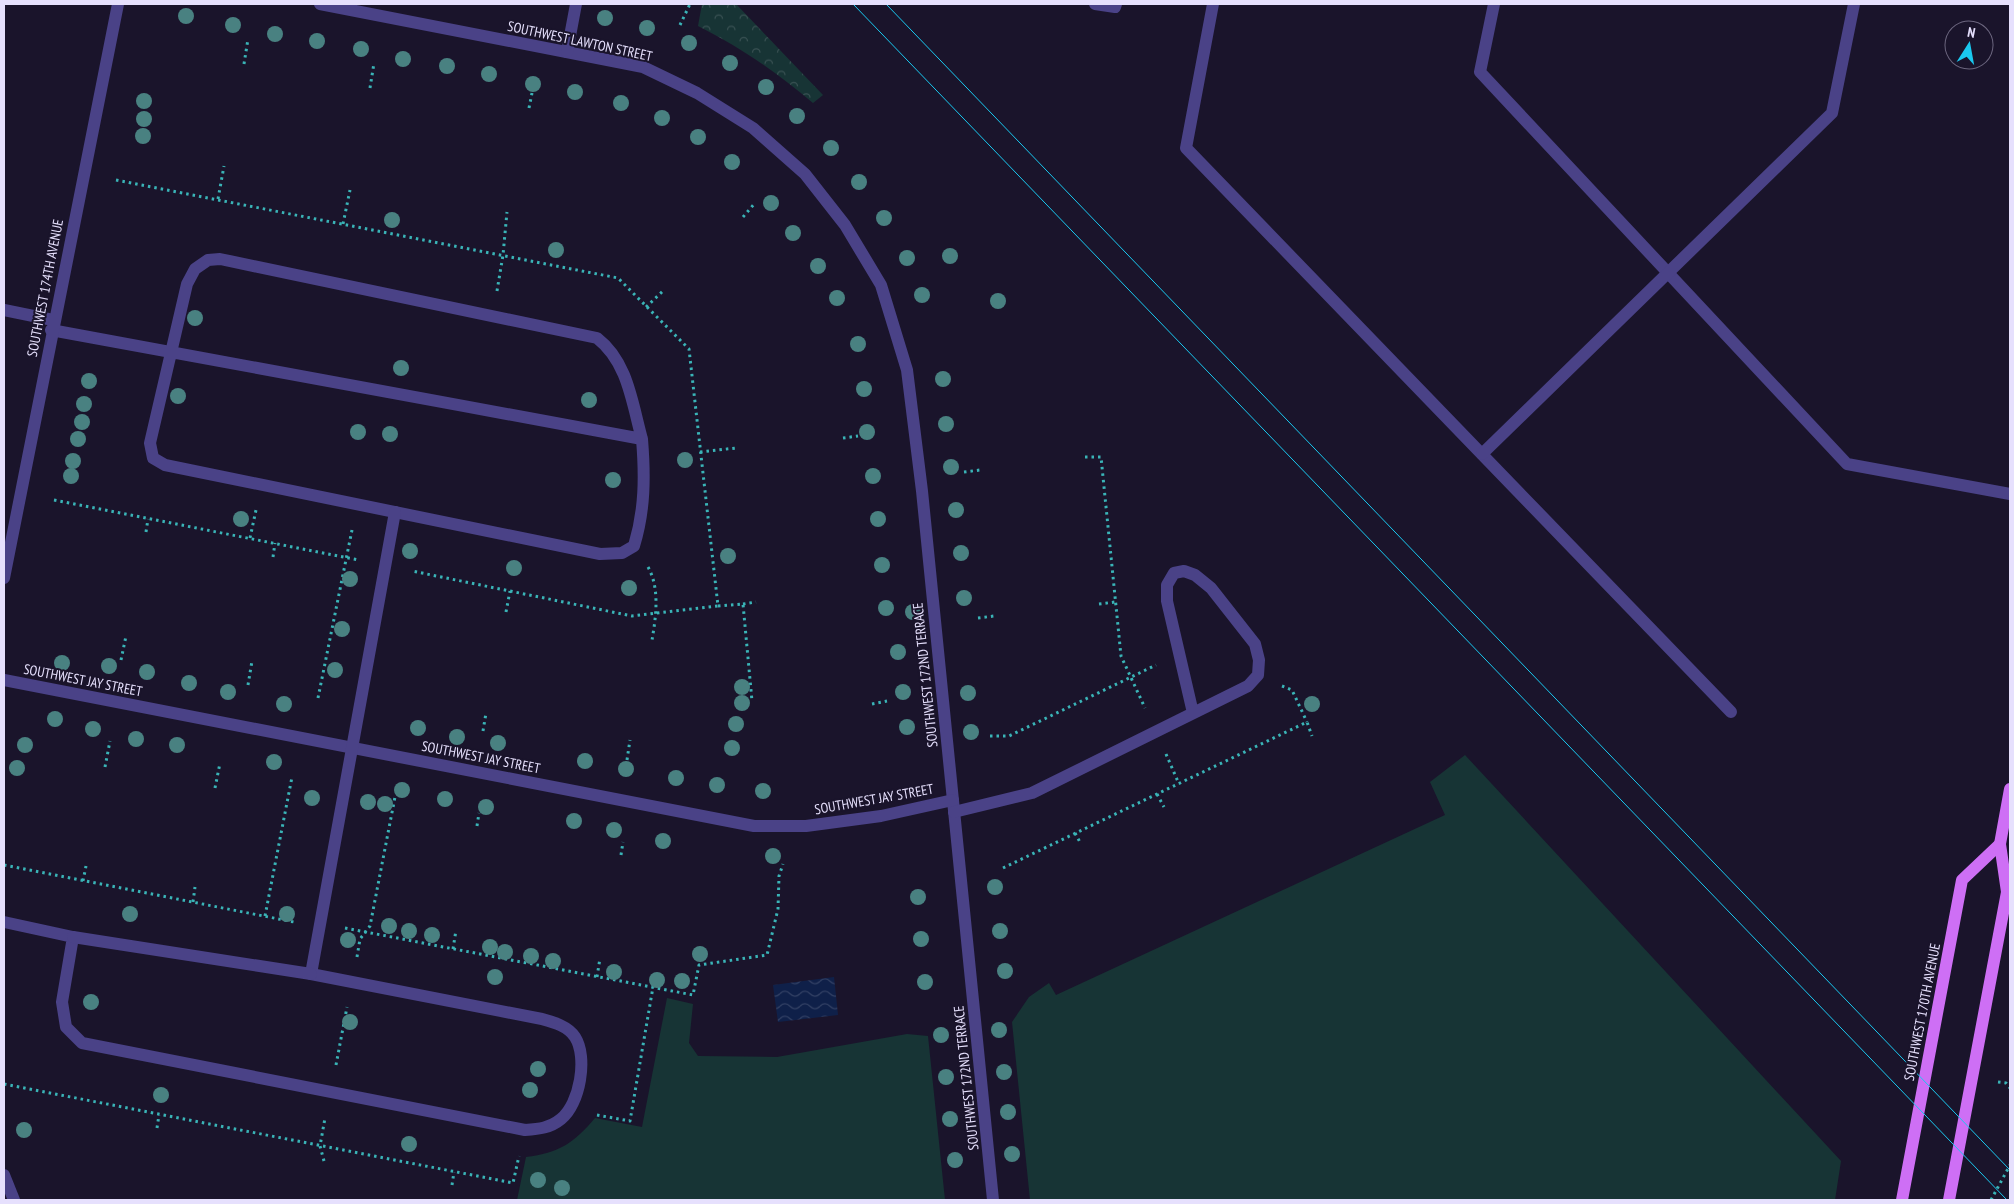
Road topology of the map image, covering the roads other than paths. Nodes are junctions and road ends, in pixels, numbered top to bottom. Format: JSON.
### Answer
{"nodes":[{"id":1,"x":118,"y":4,"type":"edge"},
{"id":2,"x":320,"y":4,"type":"edge"},
{"id":3,"x":576,"y":4,"type":"edge"},
{"id":4,"x":1095,"y":4,"type":"edge"},
{"id":5,"x":1116,"y":4,"type":"edge"},
{"id":6,"x":1213,"y":4,"type":"edge"},
{"id":7,"x":1494,"y":4,"type":"edge"},
{"id":8,"x":1854,"y":4,"type":"edge"},
{"id":9,"x":566,"y":52,"type":"junction"},
{"id":10,"x":805,"y":174,"type":"joint"},
{"id":11,"x":1668,"y":272,"type":"junction"},
{"id":12,"x":4,"y":310,"type":"edge"},
{"id":13,"x":52,"y":325,"type":"junction"},
{"id":14,"x":169,"y":352,"type":"junction"},
{"id":15,"x":642,"y":439,"type":"junction"},
{"id":16,"x":1482,"y":454,"type":"junction"},
{"id":17,"x":2010,"y":494,"type":"edge"},
{"id":18,"x":395,"y":512,"type":"junction"},
{"id":19,"x":4,"y":578,"type":"edge"},
{"id":20,"x":4,"y":680,"type":"edge"},
{"id":21,"x":1731,"y":712,"type":"dead end"},
{"id":22,"x":1193,"y":713,"type":"junction"},
{"id":23,"x":353,"y":747,"type":"junction"},
{"id":24,"x":2010,"y":789,"type":"edge"},
{"id":25,"x":953,"y":806,"type":"junction"},
{"id":26,"x":2000,"y":844,"type":"junction"},
{"id":27,"x":4,"y":922,"type":"edge"},
{"id":28,"x":73,"y":937,"type":"junction"},
{"id":29,"x":311,"y":974,"type":"junction"},
{"id":30,"x":4,"y":1175,"type":"edge"},
{"id":31,"x":14,"y":1200,"type":"edge"},
{"id":32,"x":993,"y":1200,"type":"edge"},
{"id":33,"x":1902,"y":1200,"type":"edge"},
{"id":34,"x":1950,"y":1200,"type":"edge"}],
"edges":[{"from":1,"to":13,"type":"street","name":"SOUTHWEST 174TH AVENUE"},
{"from":2,"to":9,"type":"street","name":"SOUTHWEST LAWTON STREET"},
{"from":3,"to":9,"type":"street"},
{"from":4,"to":5,"type":"street"},
{"from":6,"to":16,"type":"street"},
{"from":7,"to":11,"type":"street"},
{"from":8,"to":11,"type":"street"},
{"from":9,"to":10,"type":"street","name":"SOUTHWEST LAWTON STREET"},
{"from":10,"to":25,"type":"street","name":"SOUTHWEST 172ND TERRACE"},
{"from":11,"to":16,"type":"street"},
{"from":11,"to":17,"type":"street"},
{"from":12,"to":13,"type":"street"},
{"from":13,"to":14,"type":"street"},
{"from":13,"to":19,"type":"street","name":"SOUTHWEST 174TH AVENUE"},
{"from":14,"to":15,"type":"street"},
{"from":14,"to":15,"type":"street"},
{"from":14,"to":18,"type":"street"},
{"from":15,"to":18,"type":"street"},
{"from":16,"to":21,"type":"street"},
{"from":18,"to":23,"type":"street"},
{"from":20,"to":23,"type":"street","name":"SOUTHWEST JAY STREET"},
{"from":22,"to":22,"type":"street","name":"SOUTHWEST JAY STREET"},
{"from":22,"to":25,"type":"street","name":"SOUTHWEST JAY STREET"},
{"from":23,"to":25,"type":"street","name":"SOUTHWEST JAY STREET"},
{"from":23,"to":29,"type":"street"},
{"from":24,"to":26,"type":"main road"},
{"from":25,"to":32,"type":"street","name":"SOUTHWEST 172ND TERRACE"},
{"from":26,"to":33,"type":"main road","name":"SOUTHWEST 170TH AVENUE"},
{"from":26,"to":34,"type":"main road"},
{"from":27,"to":28,"type":"street"},
{"from":28,"to":29,"type":"street"},
{"from":28,"to":29,"type":"street"},
{"from":30,"to":31,"type":"street"}]}
